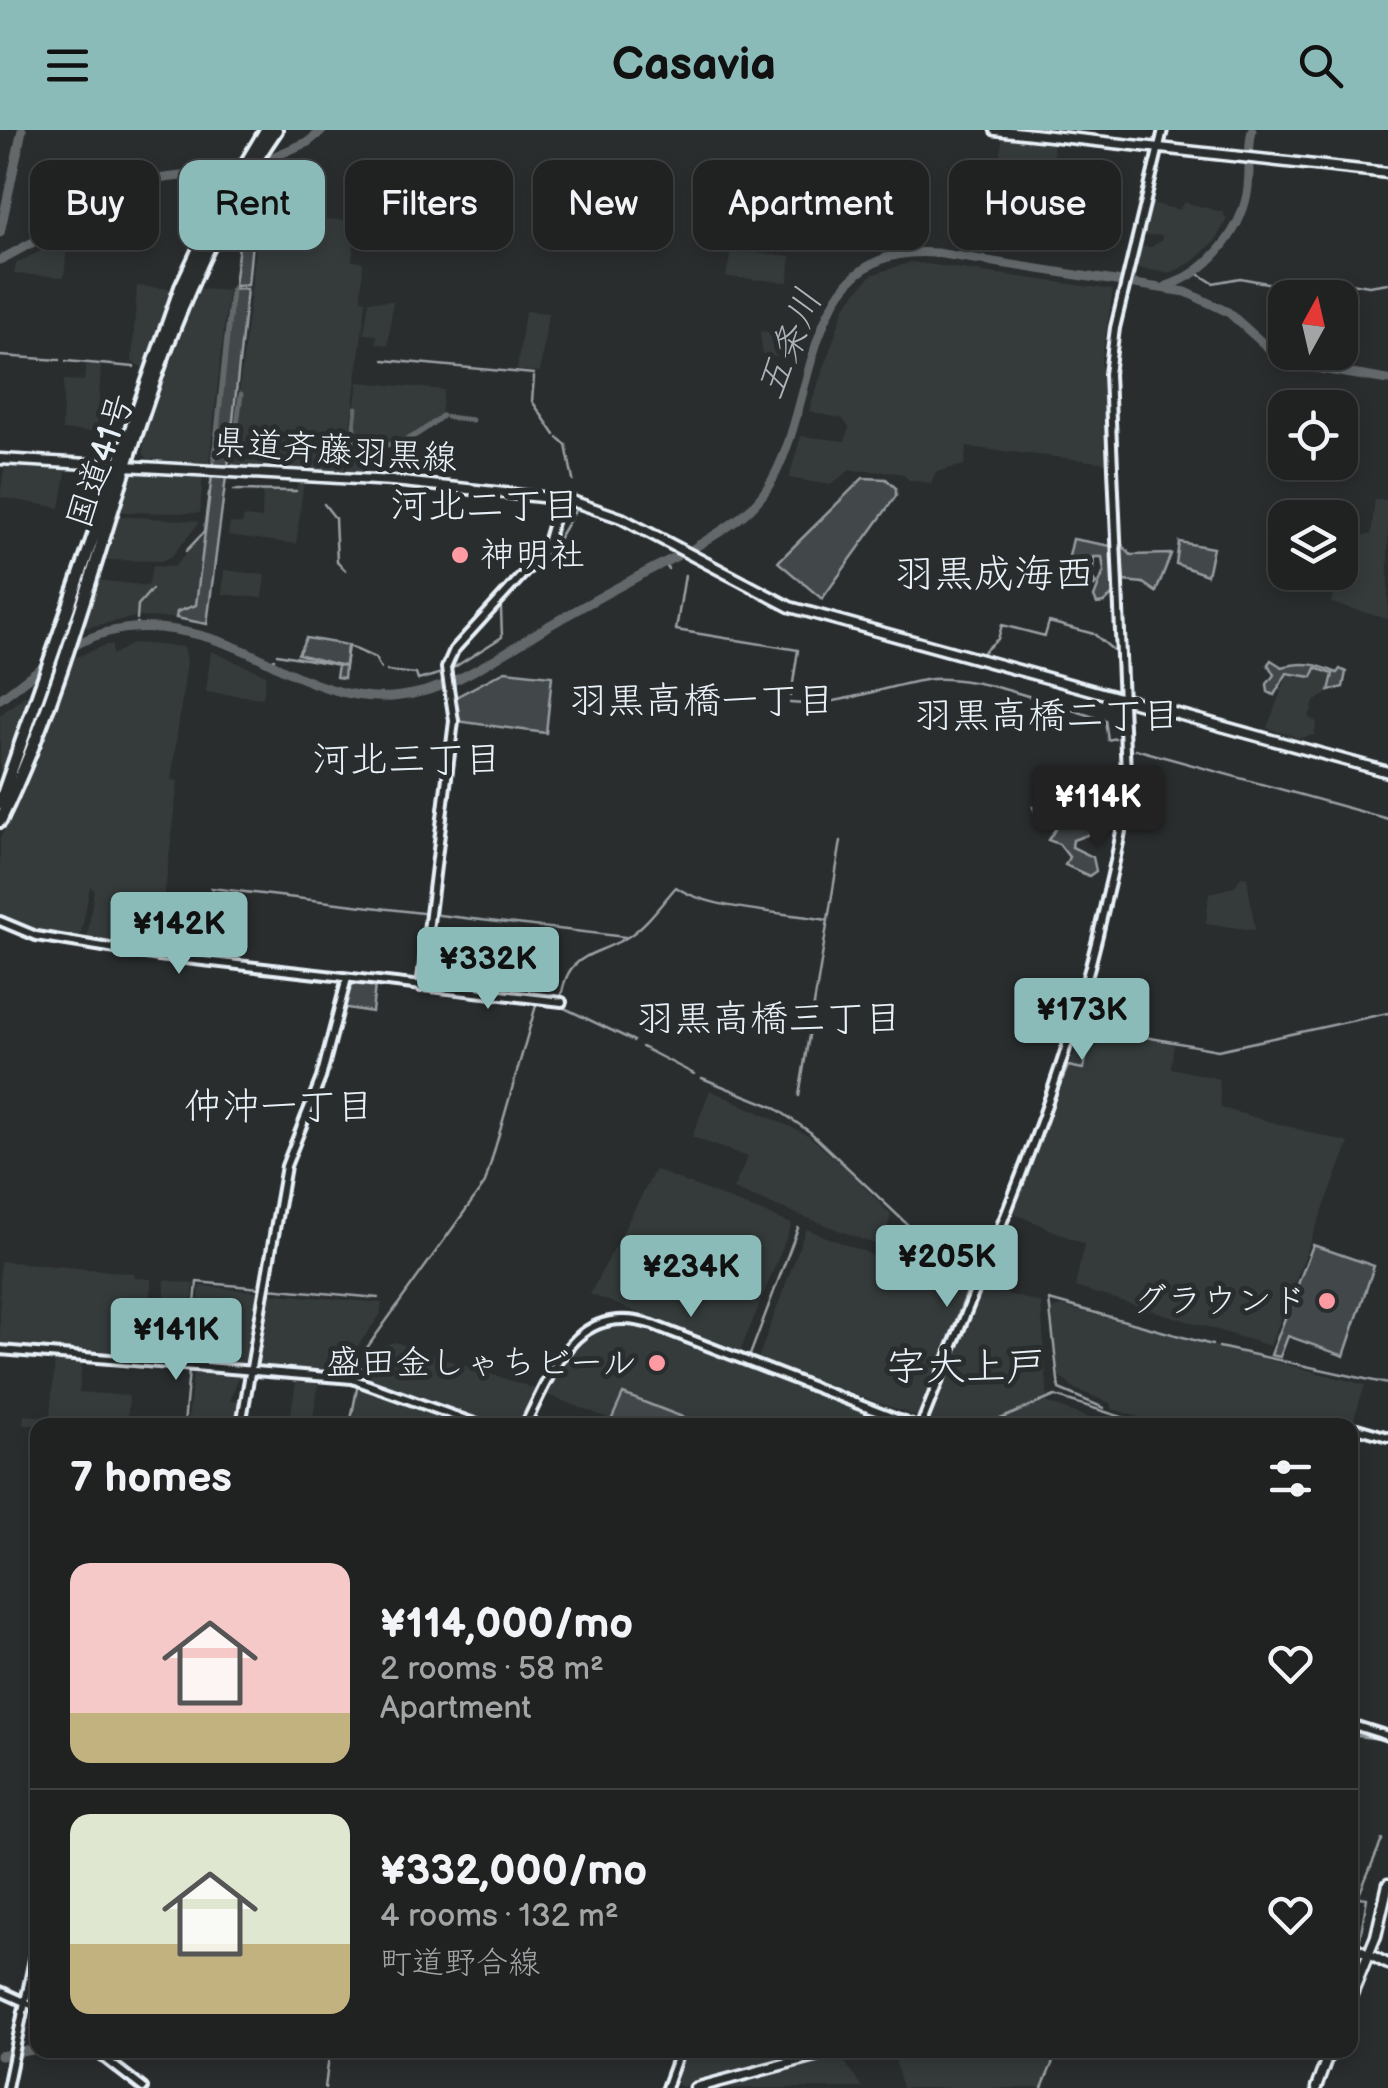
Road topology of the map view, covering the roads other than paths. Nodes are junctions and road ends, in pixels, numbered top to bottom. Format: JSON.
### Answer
{"nodes":[{"id":1,"x":266,"y":130,"type":"edge"},
{"id":2,"x":276,"y":130,"type":"edge"},
{"id":3,"x":995,"y":130,"type":"edge"},
{"id":4,"x":1163,"y":130,"type":"edge"},
{"id":5,"x":1158,"y":148,"type":"junction"},
{"id":6,"x":1388,"y":173,"type":"edge"},
{"id":7,"x":186,"y":286,"type":"junction"},
{"id":8,"x":0,"y":459,"type":"edge"},
{"id":9,"x":124,"y":464,"type":"junction"},
{"id":10,"x":560,"y":498,"type":"junction"},
{"id":11,"x":49,"y":687,"type":"junction"},
{"id":12,"x":1123,"y":699,"type":"junction"},
{"id":13,"x":1388,"y":772,"type":"edge"},
{"id":14,"x":0,"y":804,"type":"edge"},
{"id":15,"x":0,"y":821,"type":"edge"},
{"id":16,"x":0,"y":921,"type":"edge"},
{"id":17,"x":347,"y":978,"type":"junction"},
{"id":18,"x":422,"y":986,"type":"junction"},
{"id":19,"x":562,"y":1002,"type":"dead end"},
{"id":20,"x":0,"y":1350,"type":"edge"},
{"id":21,"x":250,"y":1371,"type":"junction"},
{"id":22,"x":241,"y":1418,"type":"edge"},
{"id":23,"x":461,"y":1418,"type":"edge"},
{"id":24,"x":529,"y":1418,"type":"edge"},
{"id":25,"x":894,"y":1418,"type":"edge"},
{"id":26,"x":924,"y":1418,"type":"edge"},
{"id":27,"x":1358,"y":1428,"type":"edge"},
{"id":28,"x":1388,"y":1437,"type":"edge"},
{"id":29,"x":1358,"y":1727,"type":"edge"},
{"id":30,"x":1388,"y":1736,"type":"edge"},
{"id":31,"x":1388,"y":1884,"type":"edge"},
{"id":32,"x":1358,"y":1950,"type":"edge"},
{"id":33,"x":1366,"y":1954,"type":"junction"},
{"id":34,"x":1388,"y":1964,"type":"edge"},
{"id":35,"x":1358,"y":1977,"type":"edge"},
{"id":36,"x":30,"y":1978,"type":"edge"},
{"id":37,"x":0,"y":1991,"type":"edge"},
{"id":38,"x":25,"y":2001,"type":"junction"},
{"id":39,"x":30,"y":2004,"type":"edge"},
{"id":40,"x":104,"y":2058,"type":"edge"},
{"id":41,"x":677,"y":2058,"type":"edge"},
{"id":42,"x":807,"y":2058,"type":"edge"},
{"id":43,"x":1327,"y":2058,"type":"edge"},
{"id":44,"x":7,"y":2088,"type":"edge"},
{"id":45,"x":143,"y":2088,"type":"edge"},
{"id":46,"x":666,"y":2088,"type":"edge"},
{"id":47,"x":695,"y":2088,"type":"edge"},
{"id":48,"x":1316,"y":2088,"type":"edge"}],
"edges":[{"from":1,"to":7,"type":"highway","name":"国道41号"},
{"from":2,"to":7,"type":"highway","name":"国道41号"},
{"from":3,"to":5,"type":"main road"},
{"from":4,"to":5,"type":"street"},
{"from":5,"to":6,"type":"main road"},
{"from":5,"to":12,"type":"street"},
{"from":7,"to":9,"type":"highway","name":"国道41号"},
{"from":8,"to":9,"type":"main road","name":"県道斉藤羽黒線"},
{"from":9,"to":10,"type":"main road","name":"県道斉藤羽黒線"},
{"from":9,"to":11,"type":"highway","name":"国道41号"},
{"from":10,"to":12,"type":"main road","name":"県道斉藤羽黒線"},
{"from":10,"to":18,"type":"street"},
{"from":11,"to":14,"type":"highway","name":"国道41号"},
{"from":11,"to":15,"type":"highway","name":"国道41号"},
{"from":12,"to":13,"type":"main road","name":"県道斉藤羽黒線"},
{"from":12,"to":26,"type":"street"},
{"from":16,"to":17,"type":"street"},
{"from":17,"to":18,"type":"street"},
{"from":17,"to":21,"type":"street"},
{"from":18,"to":19,"type":"street"},
{"from":20,"to":21,"type":"street"},
{"from":21,"to":22,"type":"street"},
{"from":21,"to":23,"type":"street"},
{"from":24,"to":25,"type":"street"},
{"from":27,"to":28,"type":"street"},
{"from":29,"to":30,"type":"street"},
{"from":31,"to":33,"type":"main road"},
{"from":32,"to":33,"type":"main road"},
{"from":33,"to":34,"type":"main road"},
{"from":33,"to":35,"type":"main road"},
{"from":36,"to":38,"type":"street"},
{"from":37,"to":38,"type":"street"},
{"from":38,"to":39,"type":"street"},
{"from":38,"to":44,"type":"street"},
{"from":40,"to":45,"type":"street"},
{"from":41,"to":46,"type":"street"},
{"from":42,"to":47,"type":"main road"},
{"from":43,"to":48,"type":"main road"}]}
